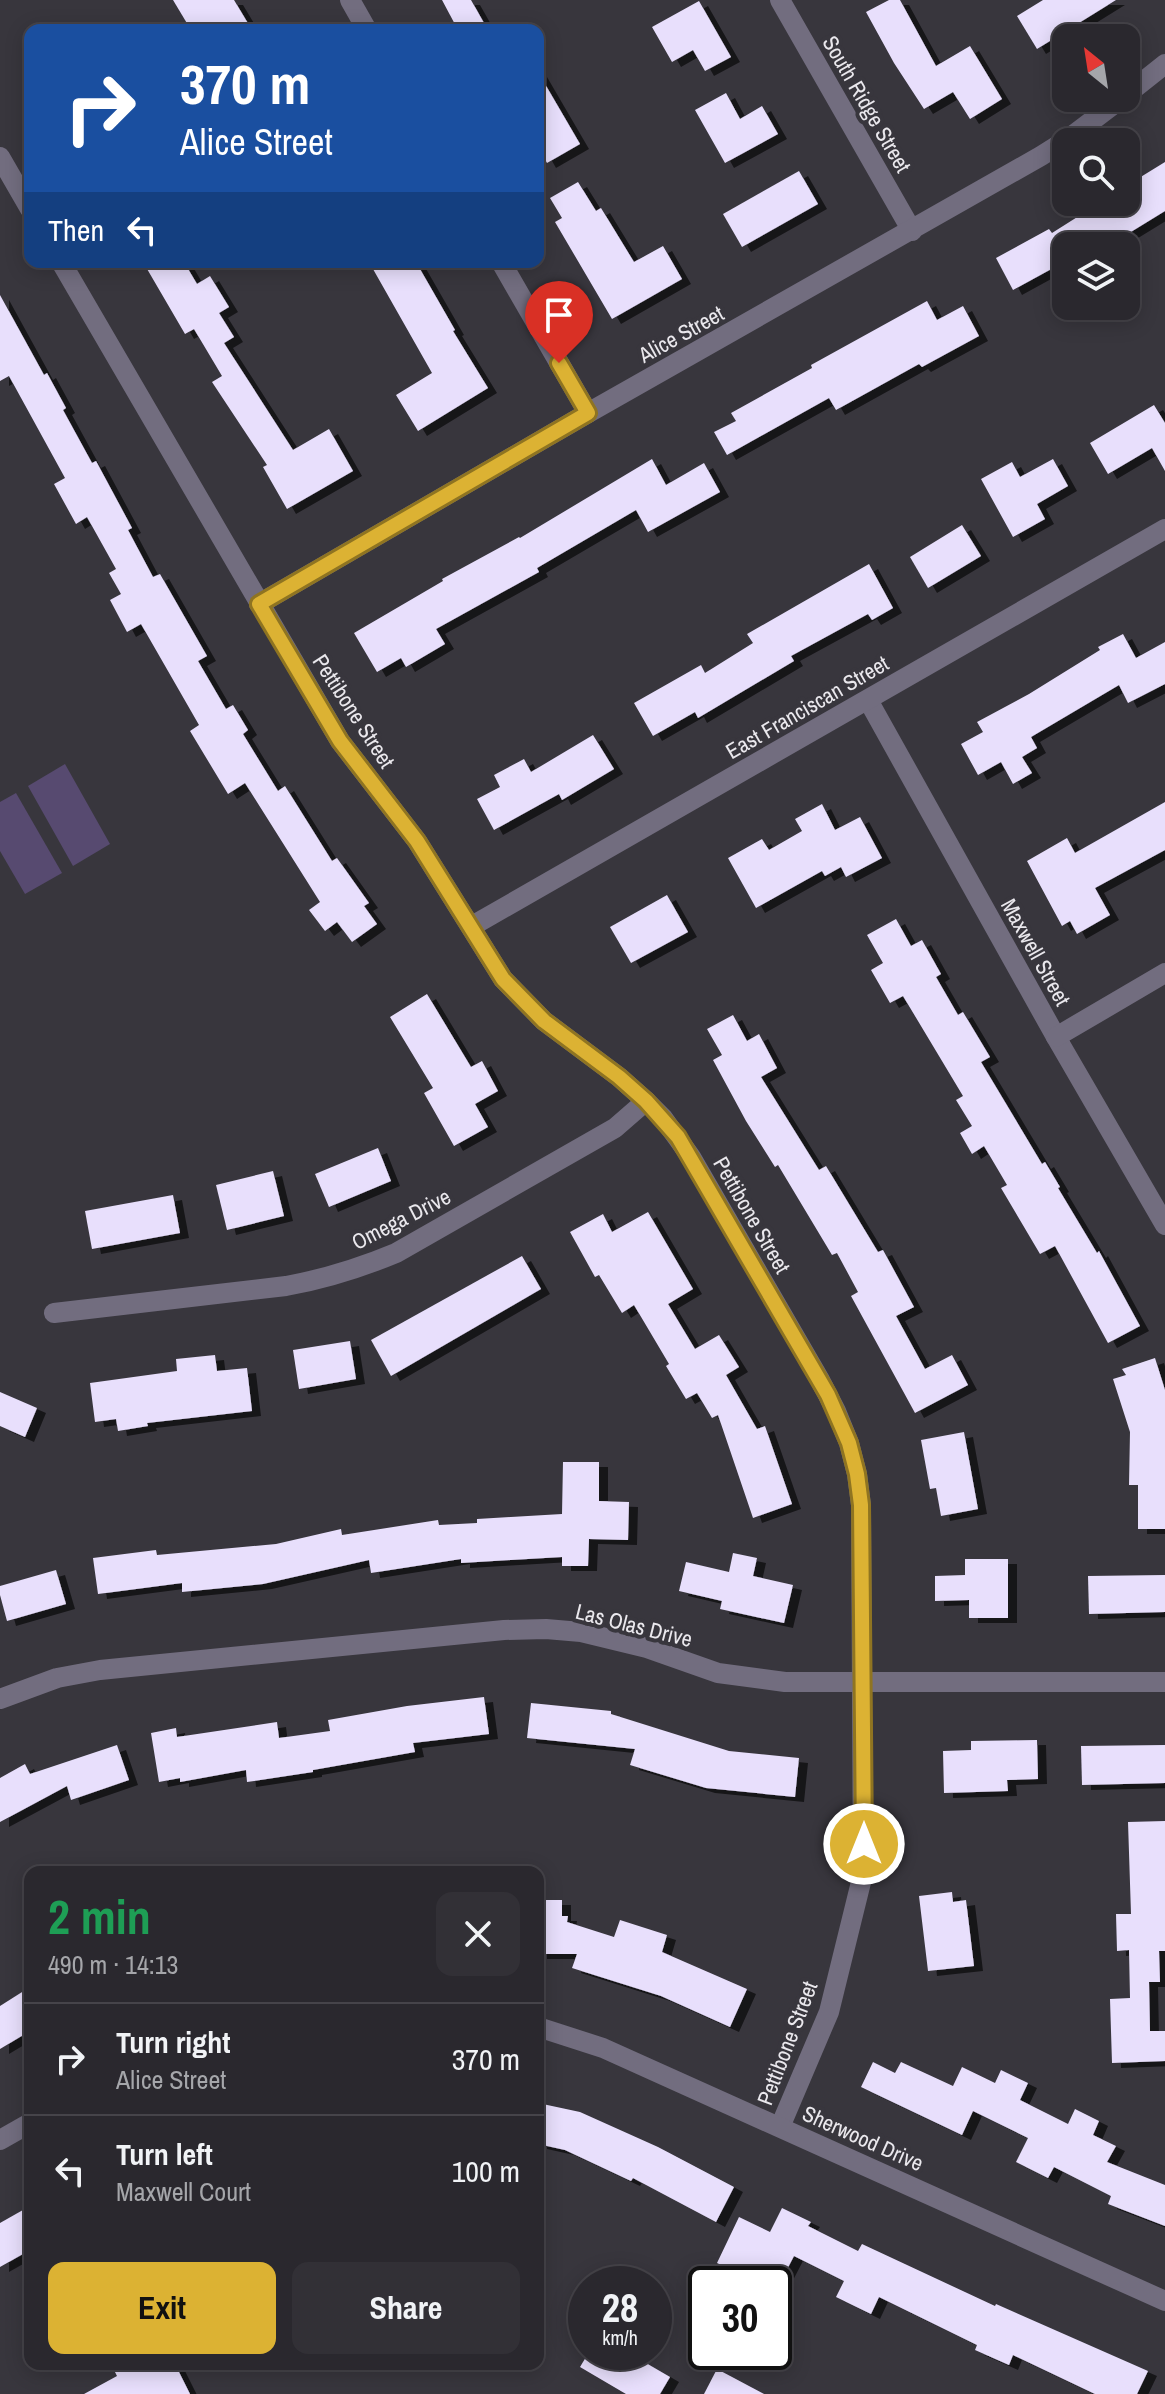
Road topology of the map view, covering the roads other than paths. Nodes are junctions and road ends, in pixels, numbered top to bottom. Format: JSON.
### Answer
{"nodes":[{"id":1,"x":350,"y":0,"type":"edge"},
{"id":2,"x":780,"y":0,"type":"edge"},
{"id":3,"x":364,"y":24,"type":"edge"},
{"id":4,"x":1165,"y":64,"type":"edge"},
{"id":5,"x":1140,"y":84,"type":"edge"},
{"id":6,"x":1103,"y":112,"type":"edge"},
{"id":7,"x":0,"y":157,"type":"edge"},
{"id":8,"x":24,"y":199,"type":"edge"},
{"id":9,"x":912,"y":231,"type":"junction"},
{"id":10,"x":64,"y":268,"type":"edge"},
{"id":11,"x":504,"y":268,"type":"edge"},
{"id":12,"x":588,"y":413,"type":"junction"},
{"id":13,"x":1165,"y":529,"type":"edge"},
{"id":14,"x":259,"y":604,"type":"junction"},
{"id":15,"x":868,"y":700,"type":"junction"},
{"id":16,"x":472,"y":926,"type":"junction"},
{"id":17,"x":1165,"y":973,"type":"edge"},
{"id":18,"x":1056,"y":1037,"type":"junction"},
{"id":19,"x":646,"y":1101,"type":"junction"},
{"id":20,"x":1165,"y":1225,"type":"edge"},
{"id":21,"x":54,"y":1313,"type":"dead end"},
{"id":22,"x":861,"y":1682,"type":"junction"},
{"id":23,"x":1165,"y":1682,"type":"edge"},
{"id":24,"x":0,"y":1699,"type":"edge"},
{"id":25,"x":544,"y":2029,"type":"edge"},
{"id":26,"x":24,"y":2126,"type":"edge"},
{"id":27,"x":780,"y":2127,"type":"junction"},
{"id":28,"x":0,"y":2140,"type":"edge"},
{"id":29,"x":1165,"y":2301,"type":"edge"}],
"edges":[{"from":1,"to":3,"type":"street"},
{"from":2,"to":9,"type":"street","name":"South Ridge Street"},
{"from":4,"to":5,"type":"street","name":"Alice Street"},
{"from":6,"to":9,"type":"street","name":"Alice Street"},
{"from":7,"to":8,"type":"street"},
{"from":9,"to":12,"type":"street","name":"Alice Street"},
{"from":10,"to":14,"type":"street","name":"Pettibone Street"},
{"from":11,"to":12,"type":"street"},
{"from":12,"to":14,"type":"street","name":"Alice Street"},
{"from":13,"to":15,"type":"street","name":"East Franciscan Street"},
{"from":14,"to":16,"type":"street","name":"Pettibone Street"},
{"from":15,"to":16,"type":"street","name":"East Franciscan Street"},
{"from":15,"to":18,"type":"street","name":"Maxwell Street"},
{"from":16,"to":19,"type":"street","name":"Pettibone Street"},
{"from":17,"to":18,"type":"street"},
{"from":18,"to":20,"type":"street","name":"Maxwell Street"},
{"from":19,"to":21,"type":"street","name":"Omega Drive"},
{"from":19,"to":22,"type":"street","name":"Pettibone Street"},
{"from":22,"to":23,"type":"street","name":"Las Olas Drive"},
{"from":22,"to":24,"type":"street","name":"Las Olas Drive"},
{"from":22,"to":27,"type":"street","name":"Pettibone Street"},
{"from":25,"to":27,"type":"street","name":"Sherwood Drive"},
{"from":26,"to":28,"type":"street"},
{"from":27,"to":29,"type":"street","name":"Sherwood Drive"}]}
